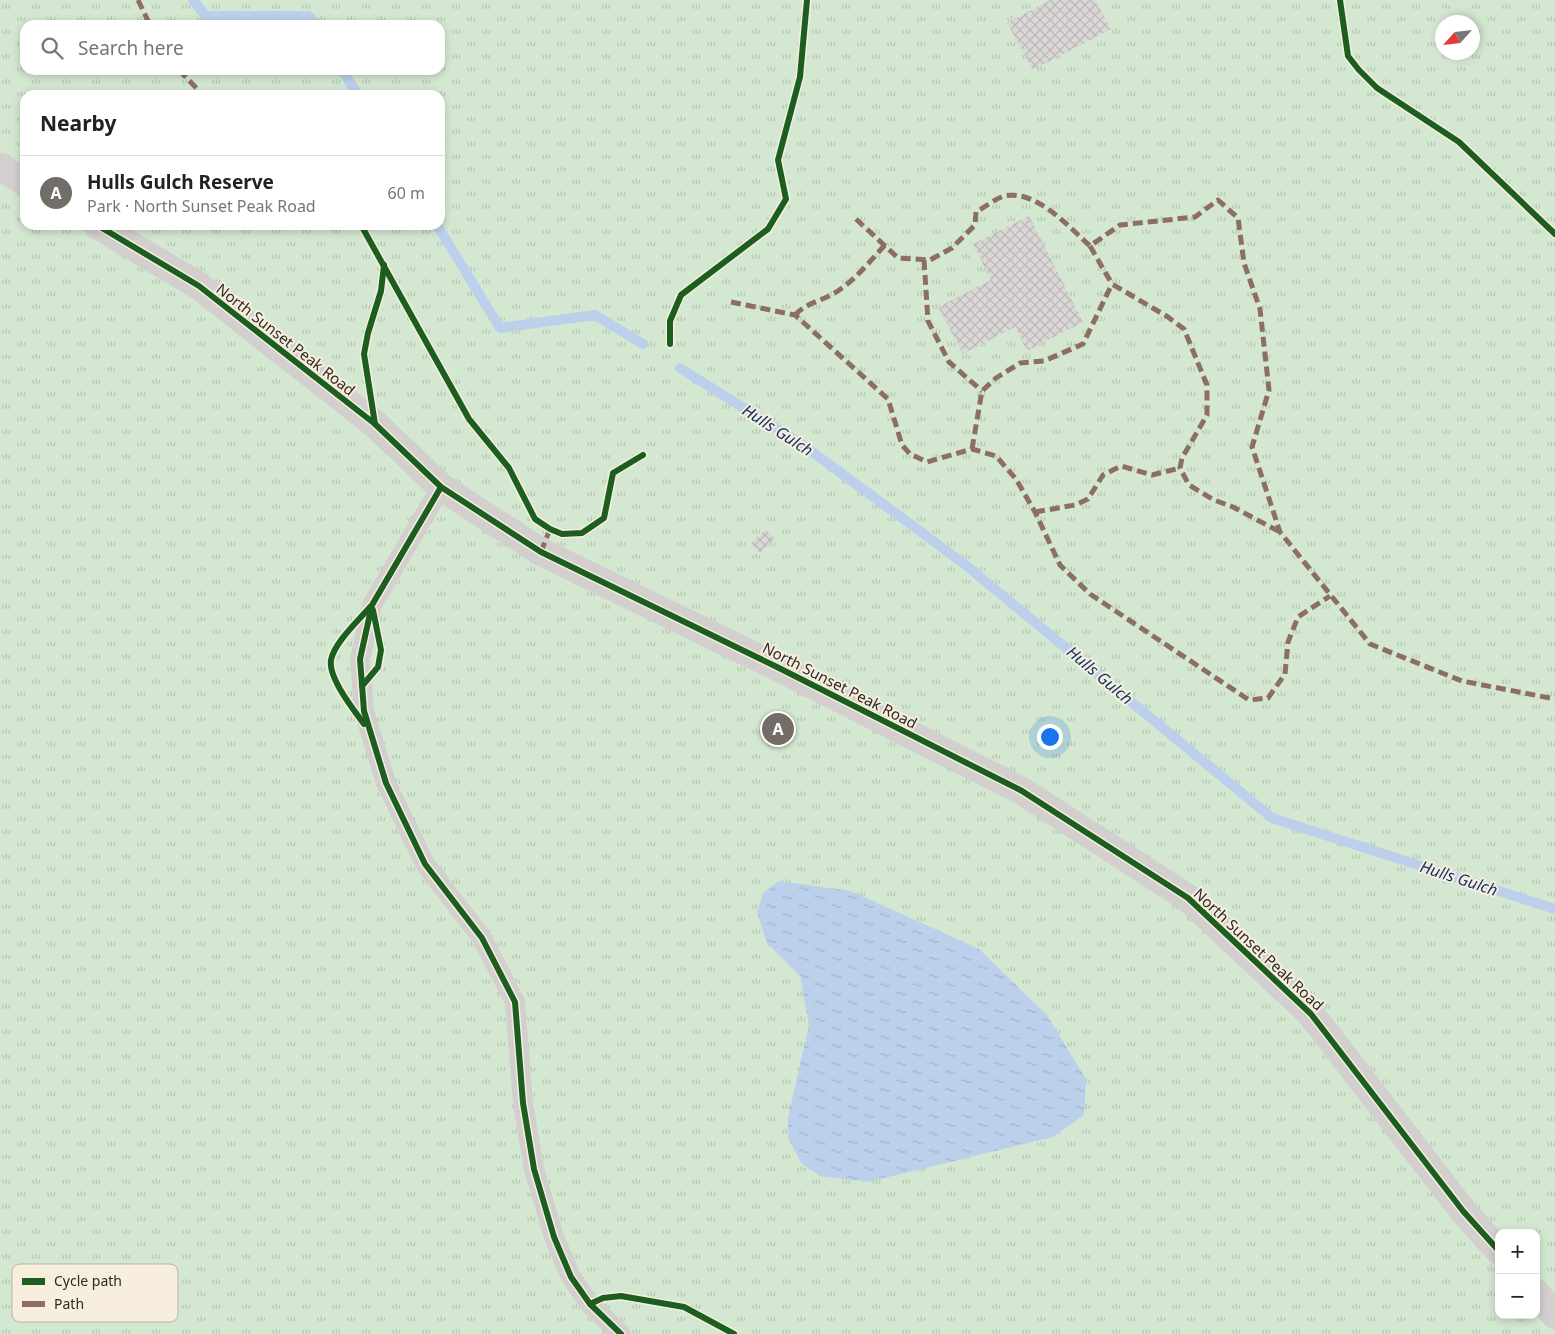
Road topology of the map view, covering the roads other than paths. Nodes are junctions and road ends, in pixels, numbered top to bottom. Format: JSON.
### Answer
{"nodes":[{"id":1,"x":0,"y":167,"type":"edge"},
{"id":2,"x":20,"y":179,"type":"edge"},
{"id":3,"x":105,"y":230,"type":"edge"},
{"id":4,"x":441,"y":487,"type":"junction"},
{"id":5,"x":1495,"y":1246,"type":"edge"},
{"id":6,"x":1540,"y":1298,"type":"edge"},
{"id":7,"x":1555,"y":1314,"type":"edge"},
{"id":8,"x":621,"y":1334,"type":"edge"}],
"edges":[{"from":1,"to":2,"type":"street"},
{"from":3,"to":4,"type":"street","name":"North Sunset Peak Road"},
{"from":4,"to":5,"type":"street","name":"North Sunset Peak Road"},
{"from":4,"to":8,"type":"lane"},
{"from":6,"to":7,"type":"street"}]}
